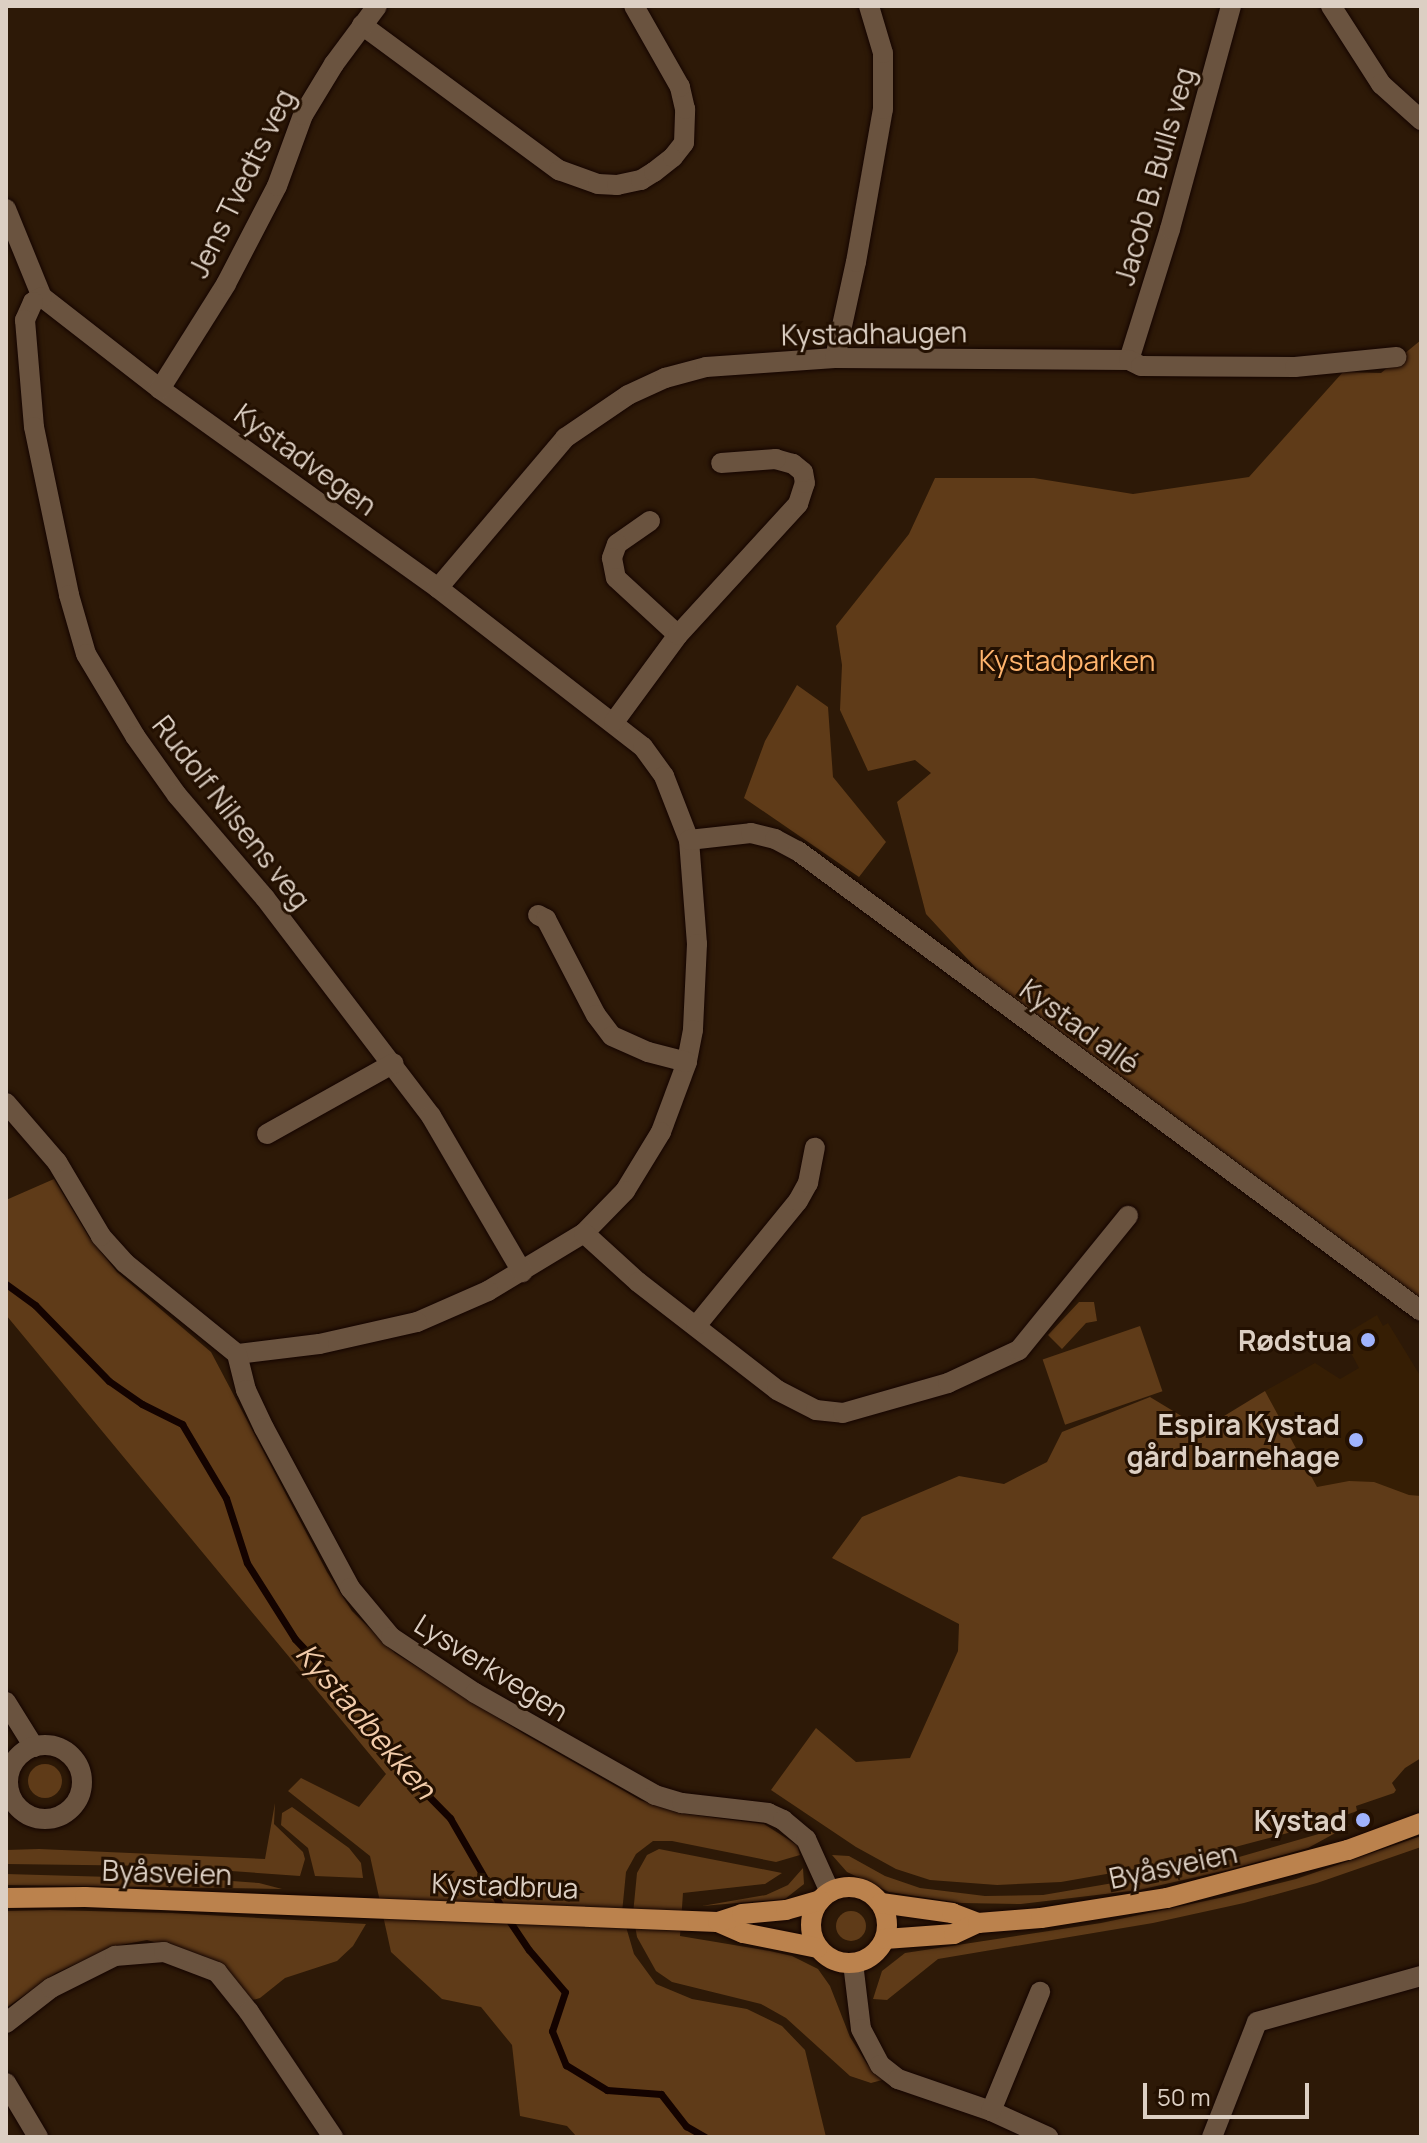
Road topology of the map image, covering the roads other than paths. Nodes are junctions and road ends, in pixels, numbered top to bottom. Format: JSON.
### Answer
{"nodes":[{"id":1,"x":377,"y":6,"type":"edge"},
{"id":2,"x":634,"y":6,"type":"edge"},
{"id":3,"x":869,"y":6,"type":"edge"},
{"id":4,"x":1231,"y":6,"type":"edge"},
{"id":5,"x":1331,"y":6,"type":"edge"},
{"id":6,"x":362,"y":25,"type":"junction"},
{"id":7,"x":1421,"y":120,"type":"edge"},
{"id":8,"x":6,"y":209,"type":"edge"},
{"id":9,"x":42,"y":297,"type":"junction"},
{"id":10,"x":1397,"y":357,"type":"dead end"},
{"id":11,"x":835,"y":358,"type":"junction"},
{"id":12,"x":1129,"y":360,"type":"junction"},
{"id":13,"x":160,"y":389,"type":"junction"},
{"id":14,"x":721,"y":463,"type":"dead end"},
{"id":15,"x":650,"y":521,"type":"dead end"},
{"id":16,"x":438,"y":588,"type":"junction"},
{"id":17,"x":678,"y":635,"type":"junction"},
{"id":18,"x":614,"y":722,"type":"junction"},
{"id":19,"x":689,"y":840,"type":"junction"},
{"id":20,"x":538,"y":915,"type":"dead end"},
{"id":21,"x":687,"y":1062,"type":"junction"},
{"id":22,"x":394,"y":1063,"type":"junction"},
{"id":23,"x":6,"y":1103,"type":"edge"},
{"id":24,"x":267,"y":1134,"type":"dead end"},
{"id":25,"x":815,"y":1148,"type":"dead end"},
{"id":26,"x":1128,"y":1216,"type":"dead end"},
{"id":27,"x":584,"y":1233,"type":"junction"},
{"id":28,"x":522,"y":1272,"type":"junction"},
{"id":29,"x":1421,"y":1311,"type":"edge"},
{"id":30,"x":696,"y":1326,"type":"junction"},
{"id":31,"x":237,"y":1354,"type":"junction"},
{"id":32,"x":6,"y":1702,"type":"edge"},
{"id":33,"x":34,"y":1747,"type":"dead end"},
{"id":34,"x":1421,"y":1823,"type":"edge"},
{"id":35,"x":825,"y":1896,"type":"junction"},
{"id":36,"x":6,"y":1898,"type":"edge"},
{"id":37,"x":881,"y":1903,"type":"junction"},
{"id":38,"x":326,"y":1906,"type":"joint"},
{"id":39,"x":718,"y":1922,"type":"junction"},
{"id":40,"x":978,"y":1923,"type":"junction"},
{"id":41,"x":885,"y":1939,"type":"junction"},
{"id":42,"x":818,"y":1948,"type":"junction"},
{"id":43,"x":853,"y":1963,"type":"junction"},
{"id":44,"x":1421,"y":1976,"type":"edge"},
{"id":45,"x":1040,"y":1992,"type":"dead end"},
{"id":46,"x":6,"y":2023,"type":"edge"},
{"id":47,"x":6,"y":2083,"type":"edge"},
{"id":48,"x":991,"y":2111,"type":"junction"},
{"id":49,"x":38,"y":2137,"type":"edge"},
{"id":50,"x":333,"y":2137,"type":"edge"},
{"id":51,"x":1048,"y":2137,"type":"edge"},
{"id":52,"x":1212,"y":2137,"type":"edge"}],
"edges":[{"from":1,"to":6,"type":"street","name":"Jens Tvedts veg"},
{"from":2,"to":6,"type":"street"},
{"from":3,"to":11,"type":"street"},
{"from":4,"to":12,"type":"street","name":"Jacob B. Bulls veg"},
{"from":5,"to":7,"type":"street"},
{"from":6,"to":13,"type":"street","name":"Jens Tvedts veg"},
{"from":8,"to":9,"type":"street","name":"Kystadvegen"},
{"from":9,"to":13,"type":"street","name":"Kystadvegen"},
{"from":9,"to":22,"type":"street","name":"Rudolf Nilsens veg"},
{"from":10,"to":12,"type":"street","name":"Kystadhaugen"},
{"from":11,"to":12,"type":"street","name":"Kystadhaugen"},
{"from":11,"to":16,"type":"street","name":"Kystadhaugen"},
{"from":13,"to":16,"type":"street","name":"Kystadvegen"},
{"from":14,"to":17,"type":"street"},
{"from":15,"to":17,"type":"street"},
{"from":16,"to":18,"type":"street","name":"Kystadvegen"},
{"from":17,"to":18,"type":"street"},
{"from":18,"to":19,"type":"street","name":"Kystadvegen"},
{"from":19,"to":21,"type":"street","name":"Kystadvegen"},
{"from":19,"to":29,"type":"street","name":"Kystad allé"},
{"from":20,"to":21,"type":"street"},
{"from":21,"to":27,"type":"street","name":"Kystadvegen"},
{"from":22,"to":24,"type":"street"},
{"from":22,"to":28,"type":"street","name":"Rudolf Nilsens veg"},
{"from":23,"to":31,"type":"street"},
{"from":25,"to":30,"type":"street"},
{"from":26,"to":30,"type":"street"},
{"from":27,"to":28,"type":"street","name":"Kystadvegen"},
{"from":27,"to":30,"type":"street"},
{"from":28,"to":31,"type":"street","name":"Kystadvegen"},
{"from":31,"to":35,"type":"street","name":"Lysverkvegen"},
{"from":32,"to":33,"type":"street"},
{"from":34,"to":40,"type":"main road","name":"Byåsveien"},
{"from":35,"to":37,"type":"main road"},
{"from":35,"to":39,"type":"main road"},
{"from":35,"to":42,"type":"main road"},
{"from":36,"to":38,"type":"main road","name":"Byåsveien"},
{"from":37,"to":40,"type":"main road","name":"Byåsveien"},
{"from":37,"to":41,"type":"main road"},
{"from":38,"to":39,"type":"main road","name":"Kystadbrua"},
{"from":39,"to":42,"type":"main road"},
{"from":40,"to":41,"type":"main road","name":"Byåsveien"},
{"from":41,"to":43,"type":"main road"},
{"from":42,"to":43,"type":"main road"},
{"from":43,"to":48,"type":"street"},
{"from":44,"to":52,"type":"street"},
{"from":45,"to":48,"type":"street"},
{"from":46,"to":50,"type":"street"},
{"from":47,"to":49,"type":"street"},
{"from":48,"to":51,"type":"street"}]}
